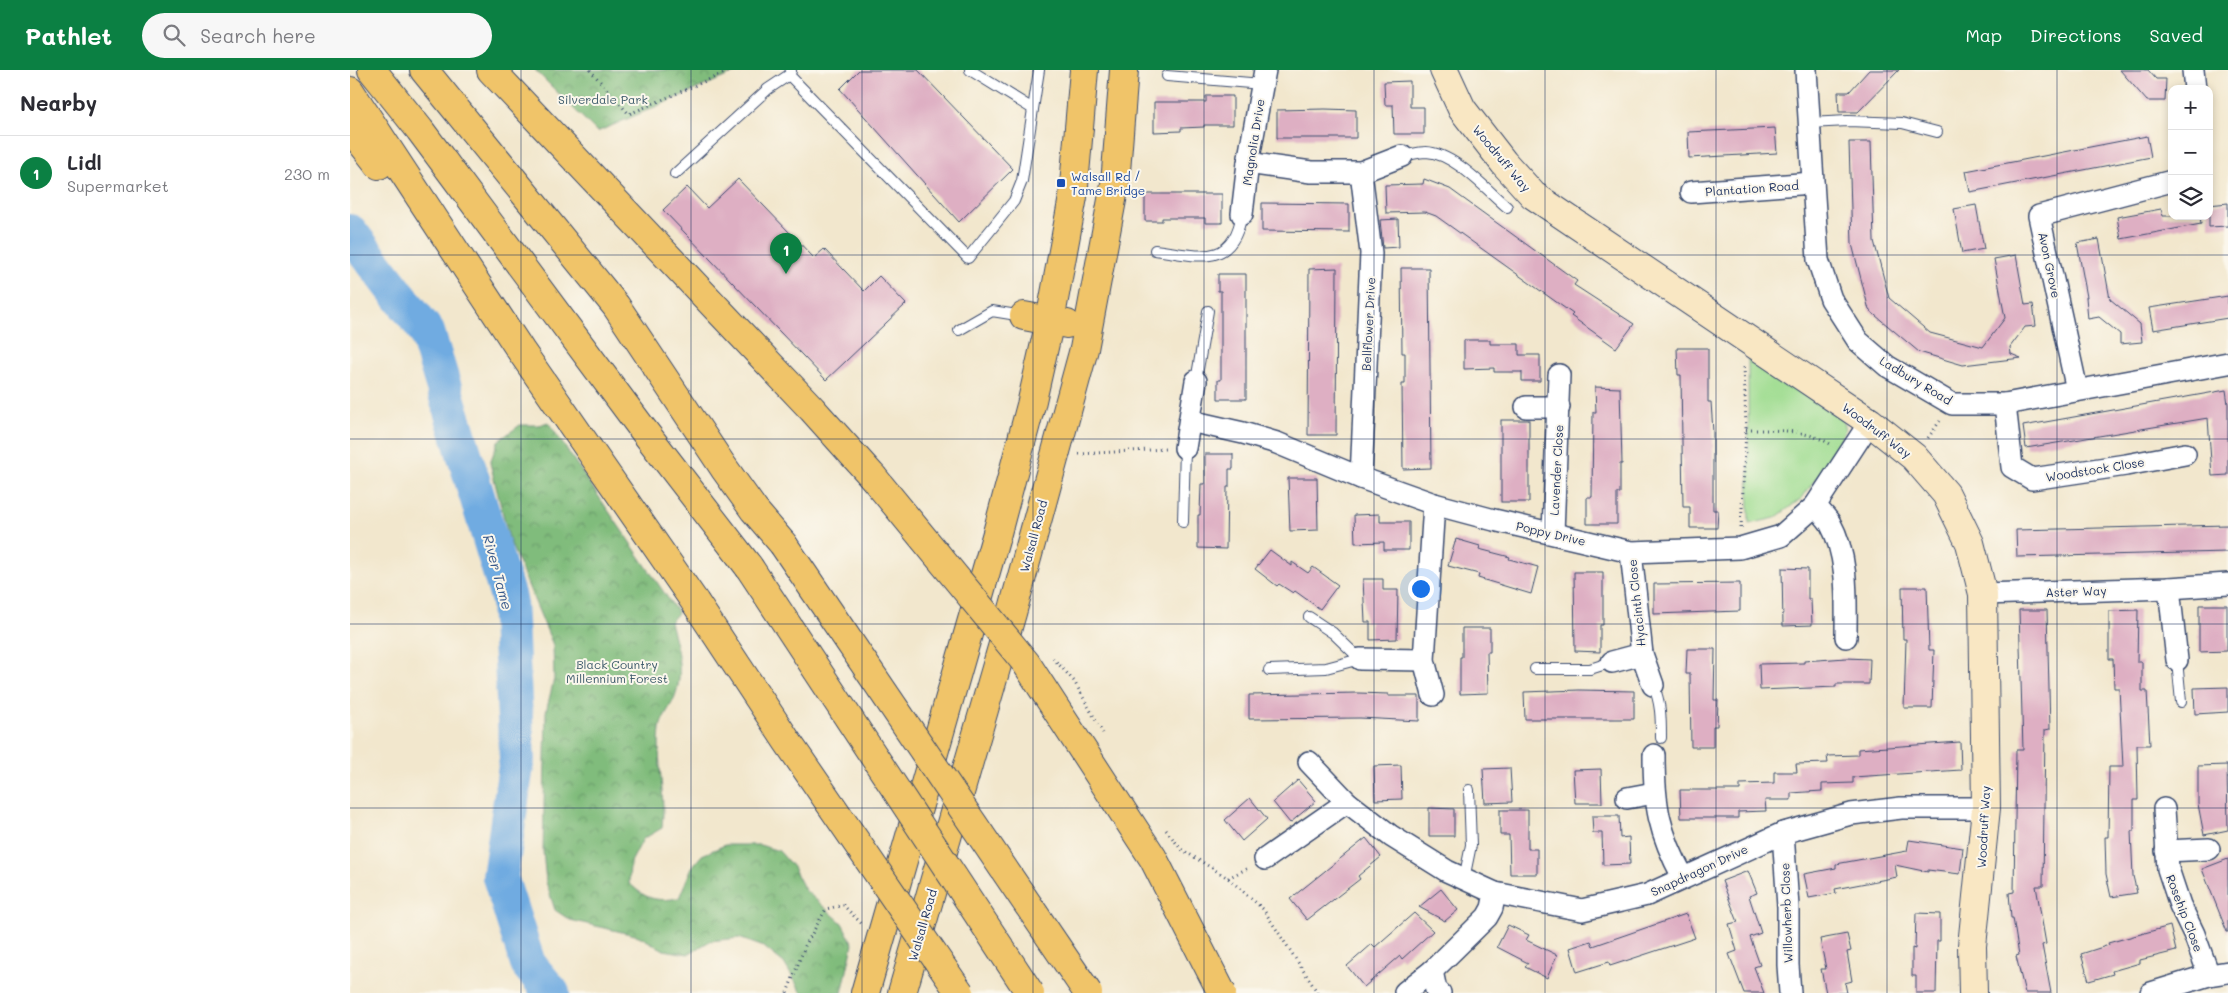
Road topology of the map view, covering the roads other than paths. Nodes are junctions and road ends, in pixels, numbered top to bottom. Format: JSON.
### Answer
{"nodes":[{"id":1,"x":372,"y":70,"type":"edge"},
{"id":2,"x":424,"y":70,"type":"edge"},
{"id":3,"x":491,"y":70,"type":"edge"},
{"id":4,"x":970,"y":70,"type":"edge"},
{"id":5,"x":1039,"y":70,"type":"edge"},
{"id":6,"x":1084,"y":70,"type":"edge"},
{"id":7,"x":1124,"y":70,"type":"edge"},
{"id":8,"x":1444,"y":70,"type":"edge"},
{"id":9,"x":1806,"y":70,"type":"edge"},
{"id":10,"x":2193,"y":70,"type":"edge"},
{"id":11,"x":790,"y":72,"type":"edge"},
{"id":12,"x":1167,"y":76,"type":"dead end"},
{"id":13,"x":1263,"y":77,"type":"edge"},
{"id":14,"x":2195,"y":85,"type":"edge"},
{"id":15,"x":350,"y":91,"type":"edge"},
{"id":16,"x":1033,"y":108,"type":"junction"},
{"id":17,"x":1810,"y":124,"type":"junction"},
{"id":18,"x":350,"y":128,"type":"edge"},
{"id":19,"x":1937,"y":132,"type":"dead end"},
{"id":20,"x":1402,"y":156,"type":"joint"},
{"id":21,"x":1248,"y":163,"type":"junction"},
{"id":22,"x":1361,"y":172,"type":"junction"},
{"id":23,"x":675,"y":174,"type":"dead end"},
{"id":24,"x":2168,"y":182,"type":"edge"},
{"id":25,"x":1813,"y":183,"type":"junction"},
{"id":26,"x":1691,"y":192,"type":"dead end"},
{"id":27,"x":1507,"y":207,"type":"dead end"},
{"id":28,"x":1242,"y":214,"type":"joint"},
{"id":29,"x":1155,"y":250,"type":"dead end"},
{"id":30,"x":1208,"y":311,"type":"dead end"},
{"id":31,"x":1037,"y":319,"type":"junction"},
{"id":32,"x":1088,"y":327,"type":"junction"},
{"id":33,"x":958,"y":330,"type":"dead end"},
{"id":34,"x":521,"y":351,"type":"junction"},
{"id":35,"x":2228,"y":363,"type":"edge"},
{"id":36,"x":1559,"y":375,"type":"dead end"},
{"id":37,"x":1196,"y":381,"type":"joint"},
{"id":38,"x":2077,"y":390,"type":"junction"},
{"id":39,"x":2005,"y":404,"type":"junction"},
{"id":40,"x":1526,"y":407,"type":"dead end"},
{"id":41,"x":1559,"y":408,"type":"junction"},
{"id":42,"x":1190,"y":421,"type":"junction"},
{"id":43,"x":1870,"y":422,"type":"junction"},
{"id":44,"x":1185,"y":448,"type":"joint"},
{"id":45,"x":2185,"y":454,"type":"dead end"},
{"id":46,"x":1361,"y":478,"type":"junction"},
{"id":47,"x":1434,"y":504,"type":"junction"},
{"id":48,"x":1815,"y":506,"type":"junction"},
{"id":49,"x":1183,"y":522,"type":"dead end"},
{"id":50,"x":1553,"y":533,"type":"junction"},
{"id":51,"x":1631,"y":552,"type":"junction"},
{"id":52,"x":2228,"y":584,"type":"edge"},
{"id":53,"x":2169,"y":588,"type":"junction"},
{"id":54,"x":1983,"y":594,"type":"junction"},
{"id":55,"x":1309,"y":617,"type":"dead end"},
{"id":56,"x":1846,"y":637,"type":"dead end"},
{"id":57,"x":1642,"y":654,"type":"junction"},
{"id":58,"x":1360,"y":659,"type":"junction"},
{"id":59,"x":1424,"y":660,"type":"junction"},
{"id":60,"x":2177,"y":660,"type":"joint"},
{"id":61,"x":1612,"y":662,"type":"joint"},
{"id":62,"x":1535,"y":668,"type":"dead end"},
{"id":63,"x":1269,"y":670,"type":"dead end"},
{"id":64,"x":1653,"y":685,"type":"joint"},
{"id":65,"x":1433,"y":695,"type":"dead end"},
{"id":66,"x":2181,"y":702,"type":"dead end"},
{"id":67,"x":1658,"y":746,"type":"joint"},
{"id":68,"x":1309,"y":762,"type":"dead end"},
{"id":69,"x":1470,"y":790,"type":"dead end"},
{"id":70,"x":1654,"y":793,"type":"junction"},
{"id":71,"x":1627,"y":798,"type":"dead end"},
{"id":72,"x":1347,"y":802,"type":"junction"},
{"id":73,"x":1986,"y":808,"type":"junction"},
{"id":74,"x":2164,"y":809,"type":"dead end"},
{"id":75,"x":1783,"y":833,"type":"junction"},
{"id":76,"x":2208,"y":849,"type":"dead end"},
{"id":77,"x":2166,"y":851,"type":"junction"},
{"id":78,"x":1265,"y":860,"type":"dead end"},
{"id":79,"x":1683,"y":877,"type":"junction"},
{"id":80,"x":1464,"y":879,"type":"junction"},
{"id":81,"x":1495,"y":893,"type":"junction"},
{"id":82,"x":1432,"y":971,"type":"junction"},
{"id":83,"x":2218,"y":973,"type":"edge"},
{"id":84,"x":1405,"y":992,"type":"edge"},
{"id":85,"x":865,"y":993,"type":"edge"},
{"id":86,"x":902,"y":993,"type":"edge"},
{"id":87,"x":960,"y":993,"type":"edge"},
{"id":88,"x":1030,"y":993,"type":"edge"},
{"id":89,"x":1088,"y":993,"type":"edge"},
{"id":90,"x":1222,"y":993,"type":"edge"},
{"id":91,"x":1440,"y":993,"type":"edge"},
{"id":92,"x":1790,"y":993,"type":"edge"},
{"id":93,"x":1974,"y":993,"type":"edge"},
{"id":94,"x":2151,"y":993,"type":"edge"}],
"edges":[{"from":1,"to":88,"type":"main road","bridge":true},
{"from":2,"to":89,"type":"main road","bridge":true},
{"from":3,"to":90,"type":"main road","bridge":true},
{"from":4,"to":16,"type":"lane"},
{"from":5,"to":16,"type":"lane"},
{"from":6,"to":31,"type":"main road"},
{"from":7,"to":32,"type":"main road","name":"Walsall Road"},
{"from":8,"to":43,"type":"street","name":"Woodruff Way"},
{"from":9,"to":17,"type":"street","name":"Ladbury Road"},
{"from":10,"to":14,"type":"street"},
{"from":11,"to":16,"type":"lane"},
{"from":11,"to":23,"type":"lane"},
{"from":12,"to":13,"type":"lane"},
{"from":13,"to":21,"type":"street","name":"Magnolia Drive"},
{"from":15,"to":34,"type":"main road"},
{"from":17,"to":19,"type":"lane"},
{"from":17,"to":25,"type":"street","name":"Ladbury Road"},
{"from":18,"to":34,"type":"main road"},
{"from":20,"to":22,"type":"street"},
{"from":20,"to":27,"type":"lane"},
{"from":21,"to":22,"type":"street"},
{"from":21,"to":28,"type":"street","name":"Magnolia Drive"},
{"from":22,"to":46,"type":"street","name":"Bellflower Drive"},
{"from":24,"to":38,"type":"street","name":"Avon Grove"},
{"from":25,"to":26,"type":"street","name":"Plantation Road"},
{"from":25,"to":39,"type":"street","name":"Ladbury Road"},
{"from":28,"to":29,"type":"lane"},
{"from":30,"to":37,"type":"lane"},
{"from":31,"to":32,"type":"main road"},
{"from":31,"to":33,"type":"lane"},
{"from":31,"to":85,"type":"main road"},
{"from":32,"to":86,"type":"main road","name":"Walsall Road"},
{"from":34,"to":87,"type":"main road","bridge":true},
{"from":35,"to":38,"type":"street","name":"Ladbury Road"},
{"from":36,"to":41,"type":"street","name":"Lavender Close"},
{"from":37,"to":42,"type":"street"},
{"from":38,"to":39,"type":"street","name":"Ladbury Road"},
{"from":39,"to":45,"type":"street","name":"Woodstock Close"},
{"from":40,"to":41,"type":"street","name":"Lavender Close"},
{"from":41,"to":50,"type":"street","name":"Lavender Close"},
{"from":42,"to":44,"type":"street"},
{"from":42,"to":46,"type":"street","name":"Poppy Drive"},
{"from":43,"to":48,"type":"street","name":"Poppy Drive"},
{"from":43,"to":54,"type":"street","name":"Woodruff Way"},
{"from":44,"to":49,"type":"lane"},
{"from":46,"to":47,"type":"street","name":"Poppy Drive"},
{"from":47,"to":50,"type":"street","name":"Poppy Drive"},
{"from":47,"to":59,"type":"street"},
{"from":48,"to":51,"type":"street","name":"Poppy Drive"},
{"from":48,"to":56,"type":"street"},
{"from":50,"to":51,"type":"street","name":"Poppy Drive"},
{"from":51,"to":57,"type":"street","name":"Hyacinth Close"},
{"from":52,"to":53,"type":"street","name":"Aster Way"},
{"from":53,"to":54,"type":"street","name":"Aster Way"},
{"from":53,"to":60,"type":"street"},
{"from":54,"to":73,"type":"street","name":"Woodruff Way"},
{"from":55,"to":58,"type":"lane"},
{"from":57,"to":61,"type":"street","name":"Hyacinth Close"},
{"from":57,"to":64,"type":"street","name":"Hyacinth Close"},
{"from":58,"to":59,"type":"street"},
{"from":58,"to":63,"type":"lane"},
{"from":59,"to":65,"type":"street"},
{"from":60,"to":66,"type":"lane"},
{"from":61,"to":62,"type":"lane"},
{"from":64,"to":67,"type":"lane"},
{"from":67,"to":70,"type":"street"},
{"from":68,"to":72,"type":"street","name":"Snapdragon Drive"},
{"from":69,"to":80,"type":"lane"},
{"from":70,"to":71,"type":"street"},
{"from":70,"to":79,"type":"street"},
{"from":72,"to":78,"type":"street"},
{"from":72,"to":80,"type":"street","name":"Snapdragon Drive"},
{"from":73,"to":75,"type":"street","name":"Snapdragon Drive"},
{"from":73,"to":93,"type":"street","name":"Woodruff Way"},
{"from":74,"to":77,"type":"street","name":"Rosehip Close"},
{"from":75,"to":79,"type":"street","name":"Snapdragon Drive"},
{"from":75,"to":92,"type":"street","name":"Willowherb Close"},
{"from":76,"to":77,"type":"street"},
{"from":77,"to":83,"type":"street","name":"Rosehip Close"},
{"from":79,"to":81,"type":"street","name":"Snapdragon Drive"},
{"from":80,"to":81,"type":"street","name":"Snapdragon Drive"},
{"from":81,"to":82,"type":"street"},
{"from":82,"to":84,"type":"street"},
{"from":82,"to":91,"type":"street"},
{"from":83,"to":94,"type":"street"}]}
